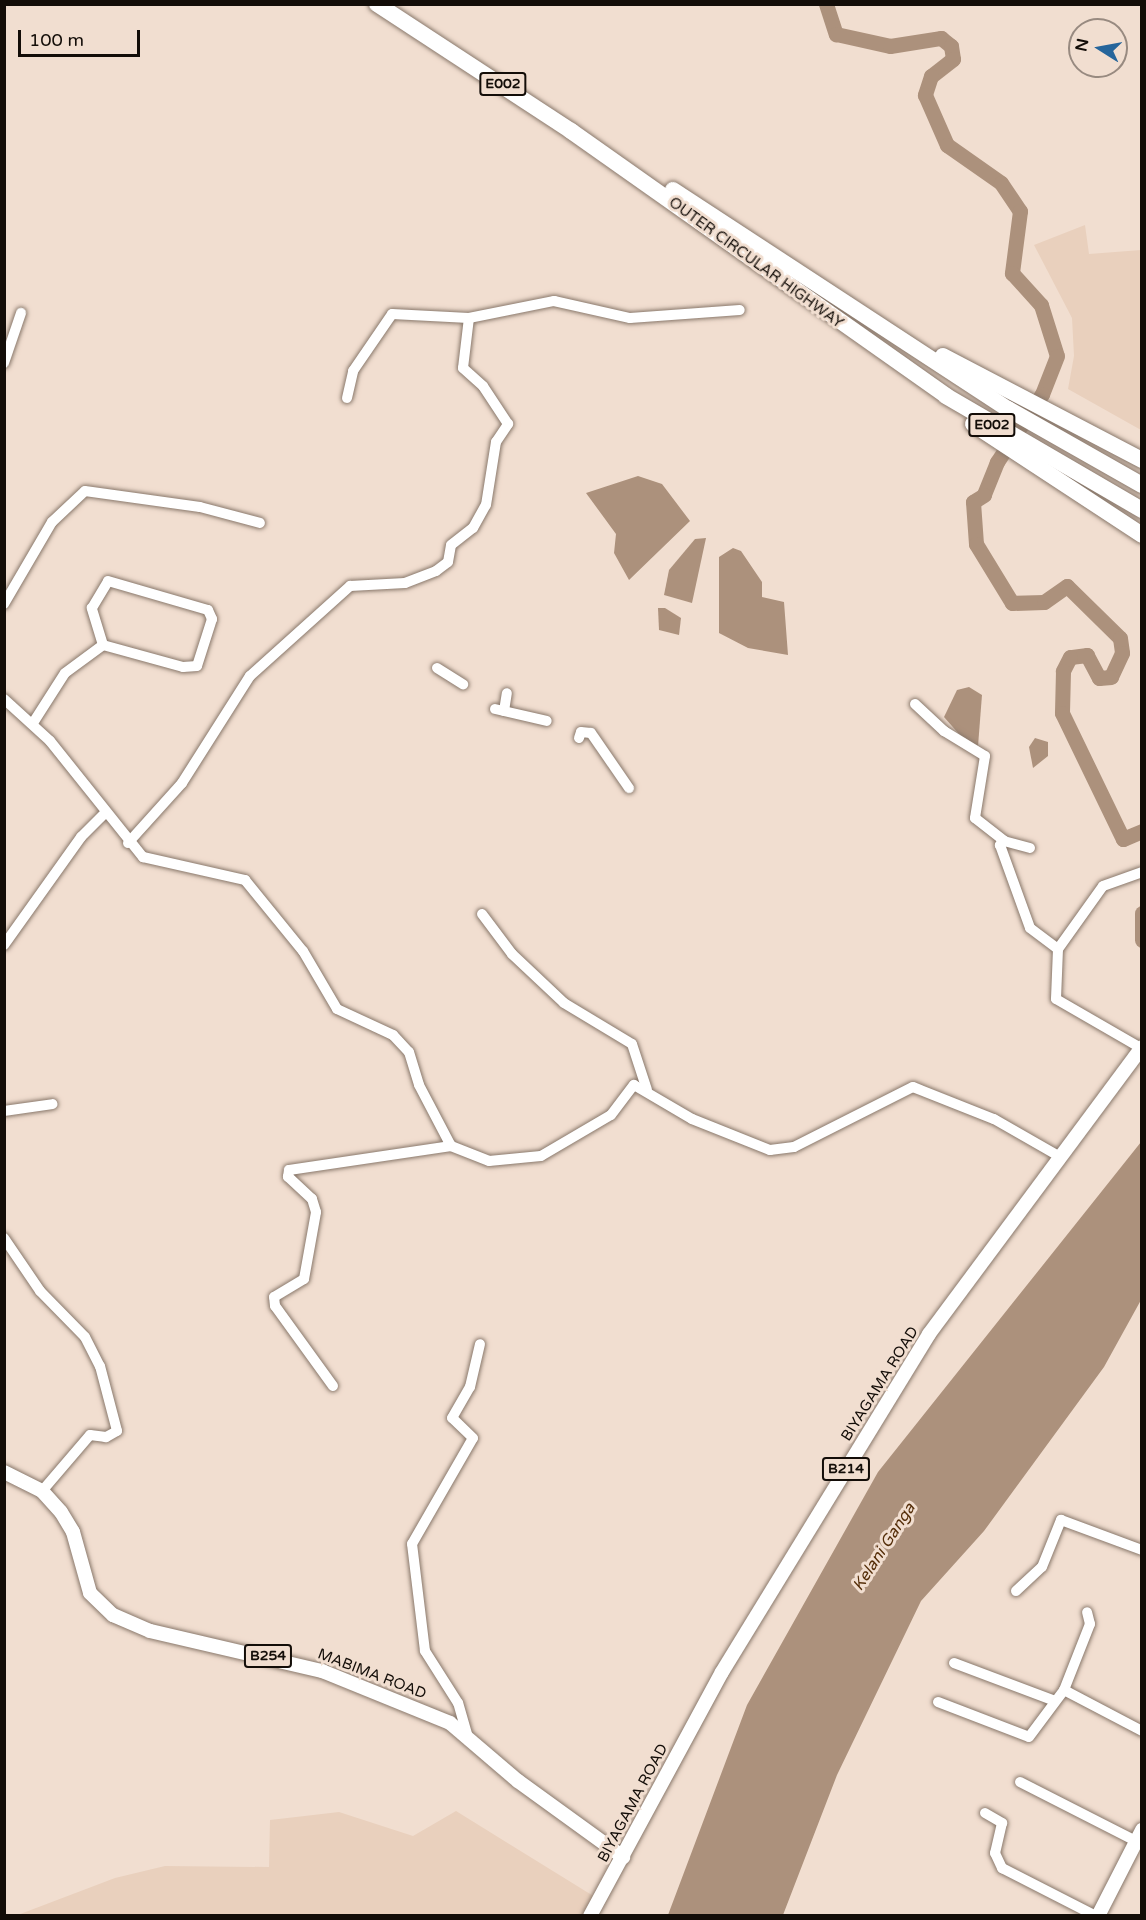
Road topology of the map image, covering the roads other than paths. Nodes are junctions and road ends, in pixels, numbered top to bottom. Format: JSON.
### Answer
{"nodes":[{"id":1,"x":377,"y":4,"type":"edge"},
{"id":2,"x":398,"y":4,"type":"edge"},
{"id":3,"x":628,"y":165,"type":"junction"},
{"id":4,"x":740,"y":310,"type":"dead end"},
{"id":5,"x":857,"y":312,"type":"junction"},
{"id":6,"x":21,"y":313,"type":"dead end"},
{"id":7,"x":469,"y":318,"type":"junction"},
{"id":8,"x":848,"y":329,"type":"junction"},
{"id":9,"x":4,"y":363,"type":"edge"},
{"id":10,"x":347,"y":398,"type":"dead end"},
{"id":11,"x":1142,"y":460,"type":"edge"},
{"id":12,"x":1142,"y":485,"type":"edge"},
{"id":13,"x":1142,"y":510,"type":"edge"},
{"id":14,"x":260,"y":523,"type":"dead end"},
{"id":15,"x":1142,"y":535,"type":"edge"},
{"id":16,"x":4,"y":604,"type":"edge"},
{"id":17,"x":103,"y":645,"type":"junction"},
{"id":18,"x":437,"y":668,"type":"dead end"},
{"id":19,"x":463,"y":684,"type":"dead end"},
{"id":20,"x":507,"y":693,"type":"dead end"},
{"id":21,"x":4,"y":699,"type":"edge"},
{"id":22,"x":915,"y":704,"type":"dead end"},
{"id":23,"x":547,"y":721,"type":"dead end"},
{"id":24,"x":33,"y":723,"type":"junction"},
{"id":25,"x":579,"y":738,"type":"dead end"},
{"id":26,"x":629,"y":788,"type":"dead end"},
{"id":27,"x":105,"y":813,"type":"junction"},
{"id":28,"x":1004,"y":841,"type":"junction"},
{"id":29,"x":128,"y":843,"type":"junction"},
{"id":30,"x":1030,"y":848,"type":"dead end"},
{"id":31,"x":1142,"y":872,"type":"edge"},
{"id":32,"x":482,"y":914,"type":"dead end"},
{"id":33,"x":4,"y":945,"type":"edge"},
{"id":34,"x":1058,"y":949,"type":"junction"},
{"id":35,"x":1141,"y":1047,"type":"edge"},
{"id":36,"x":647,"y":1090,"type":"junction"},
{"id":37,"x":52,"y":1104,"type":"dead end"},
{"id":38,"x":4,"y":1112,"type":"edge"},
{"id":39,"x":451,"y":1146,"type":"junction"},
{"id":40,"x":1062,"y":1158,"type":"junction"},
{"id":41,"x":4,"y":1238,"type":"edge"},
{"id":42,"x":480,"y":1344,"type":"dead end"},
{"id":43,"x":333,"y":1386,"type":"dead end"},
{"id":44,"x":4,"y":1472,"type":"edge"},
{"id":45,"x":42,"y":1491,"type":"junction"},
{"id":46,"x":1142,"y":1550,"type":"edge"},
{"id":47,"x":1016,"y":1591,"type":"dead end"},
{"id":48,"x":1086,"y":1612,"type":"dead end"},
{"id":49,"x":954,"y":1663,"type":"dead end"},
{"id":50,"x":1064,"y":1690,"type":"junction"},
{"id":51,"x":1055,"y":1701,"type":"junction"},
{"id":52,"x":938,"y":1702,"type":"dead end"},
{"id":53,"x":1142,"y":1731,"type":"edge"},
{"id":54,"x":466,"y":1734,"type":"junction"},
{"id":55,"x":1020,"y":1782,"type":"dead end"},
{"id":56,"x":985,"y":1813,"type":"dead end"},
{"id":57,"x":1139,"y":1835,"type":"edge"},
{"id":58,"x":623,"y":1857,"type":"junction"},
{"id":59,"x":590,"y":1916,"type":"edge"},
{"id":60,"x":1097,"y":1916,"type":"edge"}],
"edges":[{"from":1,"to":3,"type":"highway","name":"OUTER CIRCULAR HIGHWAY","number":"E002"},
{"from":2,"to":3,"type":"highway","name":"OUTER CIRCULAR HIGHWAY","number":"E002"},
{"from":3,"to":5,"type":"highway","name":"OUTER CIRCULAR HIGHWAY","number":"E002"},
{"from":3,"to":8,"type":"highway","name":"OUTER CIRCULAR HIGHWAY","number":"E002"},
{"from":4,"to":7,"type":"street"},
{"from":5,"to":11,"type":"highway"},
{"from":5,"to":12,"type":"highway","name":"OUTER CIRCULAR HIGHWAY","number":"E002"},
{"from":6,"to":9,"type":"street"},
{"from":7,"to":10,"type":"street"},
{"from":7,"to":29,"type":"street"},
{"from":8,"to":13,"type":"highway","name":"OUTER CIRCULAR HIGHWAY","number":"E002"},
{"from":8,"to":15,"type":"highway"},
{"from":14,"to":16,"type":"street"},
{"from":17,"to":17,"type":"street"},
{"from":17,"to":24,"type":"street"},
{"from":18,"to":19,"type":"street"},
{"from":20,"to":23,"type":"street"},
{"from":21,"to":24,"type":"street"},
{"from":22,"to":28,"type":"street"},
{"from":24,"to":27,"type":"street"},
{"from":25,"to":26,"type":"street"},
{"from":27,"to":29,"type":"street"},
{"from":27,"to":33,"type":"street"},
{"from":28,"to":30,"type":"street"},
{"from":28,"to":34,"type":"street"},
{"from":29,"to":39,"type":"street"},
{"from":31,"to":34,"type":"street"},
{"from":32,"to":36,"type":"street"},
{"from":34,"to":35,"type":"street"},
{"from":35,"to":40,"type":"main road","name":"BIYAGAMA ROAD","number":"B214"},
{"from":36,"to":39,"type":"street"},
{"from":36,"to":40,"type":"street"},
{"from":37,"to":38,"type":"street"},
{"from":39,"to":43,"type":"street"},
{"from":40,"to":58,"type":"main road","name":"BIYAGAMA ROAD","number":"B214"},
{"from":41,"to":45,"type":"street"},
{"from":42,"to":54,"type":"street"},
{"from":44,"to":45,"type":"main road","name":"MABIMA ROAD","number":"B254"},
{"from":45,"to":54,"type":"main road","name":"MABIMA ROAD","number":"B254"},
{"from":46,"to":47,"type":"street"},
{"from":48,"to":50,"type":"street"},
{"from":49,"to":51,"type":"street"},
{"from":50,"to":51,"type":"street"},
{"from":50,"to":53,"type":"street"},
{"from":51,"to":52,"type":"street"},
{"from":54,"to":58,"type":"main road","name":"MABIMA ROAD","number":"B254"},
{"from":55,"to":57,"type":"street"},
{"from":56,"to":60,"type":"street"},
{"from":57,"to":60,"type":"main road"},
{"from":58,"to":59,"type":"main road","name":"BIYAGAMA ROAD","number":"B214"}]}
